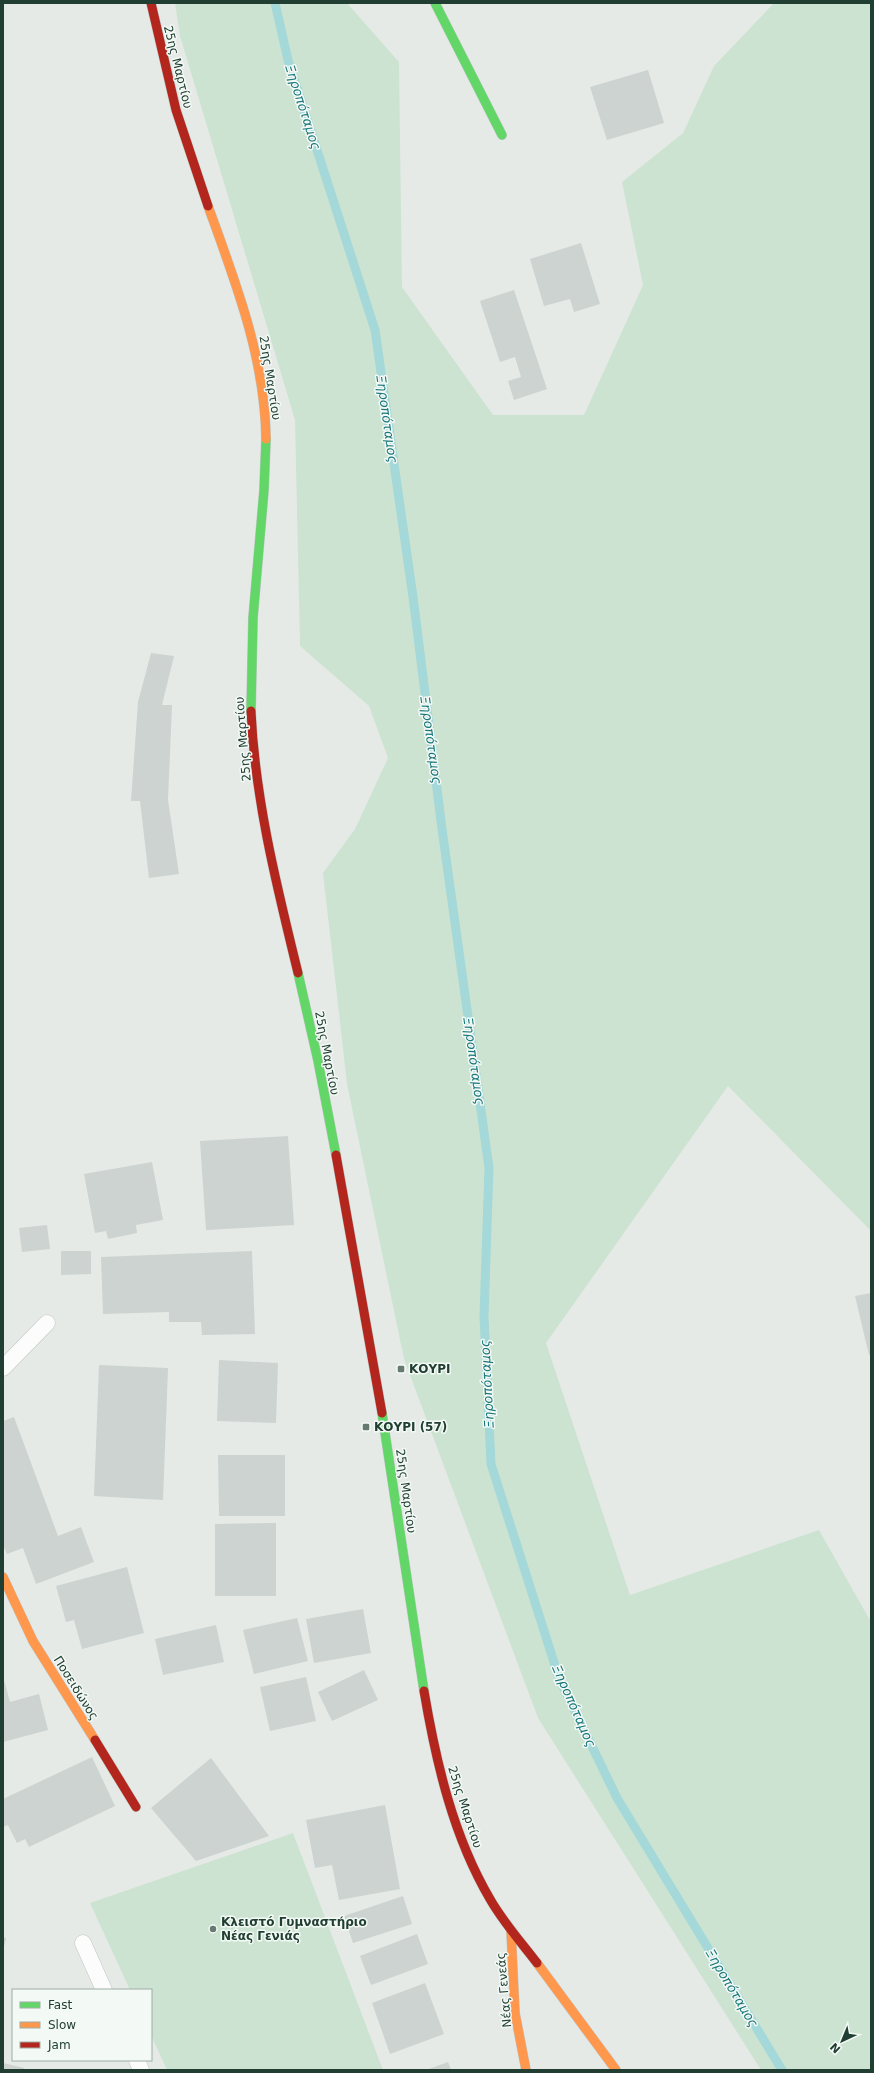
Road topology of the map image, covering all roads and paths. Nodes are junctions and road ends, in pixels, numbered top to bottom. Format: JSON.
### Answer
{"nodes":[{"id":1,"x":151,"y":3,"type":"edge"},
{"id":2,"x":435,"y":3,"type":"edge"},
{"id":3,"x":502,"y":135,"type":"dead end"},
{"id":4,"x":46,"y":1323,"type":"dead end"},
{"id":5,"x":3,"y":1368,"type":"edge"},
{"id":6,"x":3,"y":1577,"type":"edge"},
{"id":7,"x":136,"y":1807,"type":"dead end"},
{"id":8,"x":511,"y":1931,"type":"junction"},
{"id":9,"x":83,"y":1944,"type":"dead end"},
{"id":10,"x":104,"y":1989,"type":"edge"},
{"id":11,"x":138,"y":2061,"type":"edge"},
{"id":12,"x":142,"y":2070,"type":"edge"},
{"id":13,"x":526,"y":2070,"type":"edge"},
{"id":14,"x":616,"y":2070,"type":"edge"}],
"edges":[{"from":1,"to":8,"type":"main road","name":"25ης Μαρτίου"},
{"from":2,"to":3,"type":"main road"},
{"from":4,"to":5,"type":"lane"},
{"from":6,"to":7,"type":"main road","name":"Ποσειδώνος"},
{"from":8,"to":13,"type":"main road","name":"Νέας Γενεάς"},
{"from":8,"to":14,"type":"main road","name":"25ης Μαρτίου"},
{"from":9,"to":10,"type":"lane"},
{"from":11,"to":12,"type":"lane"}]}
